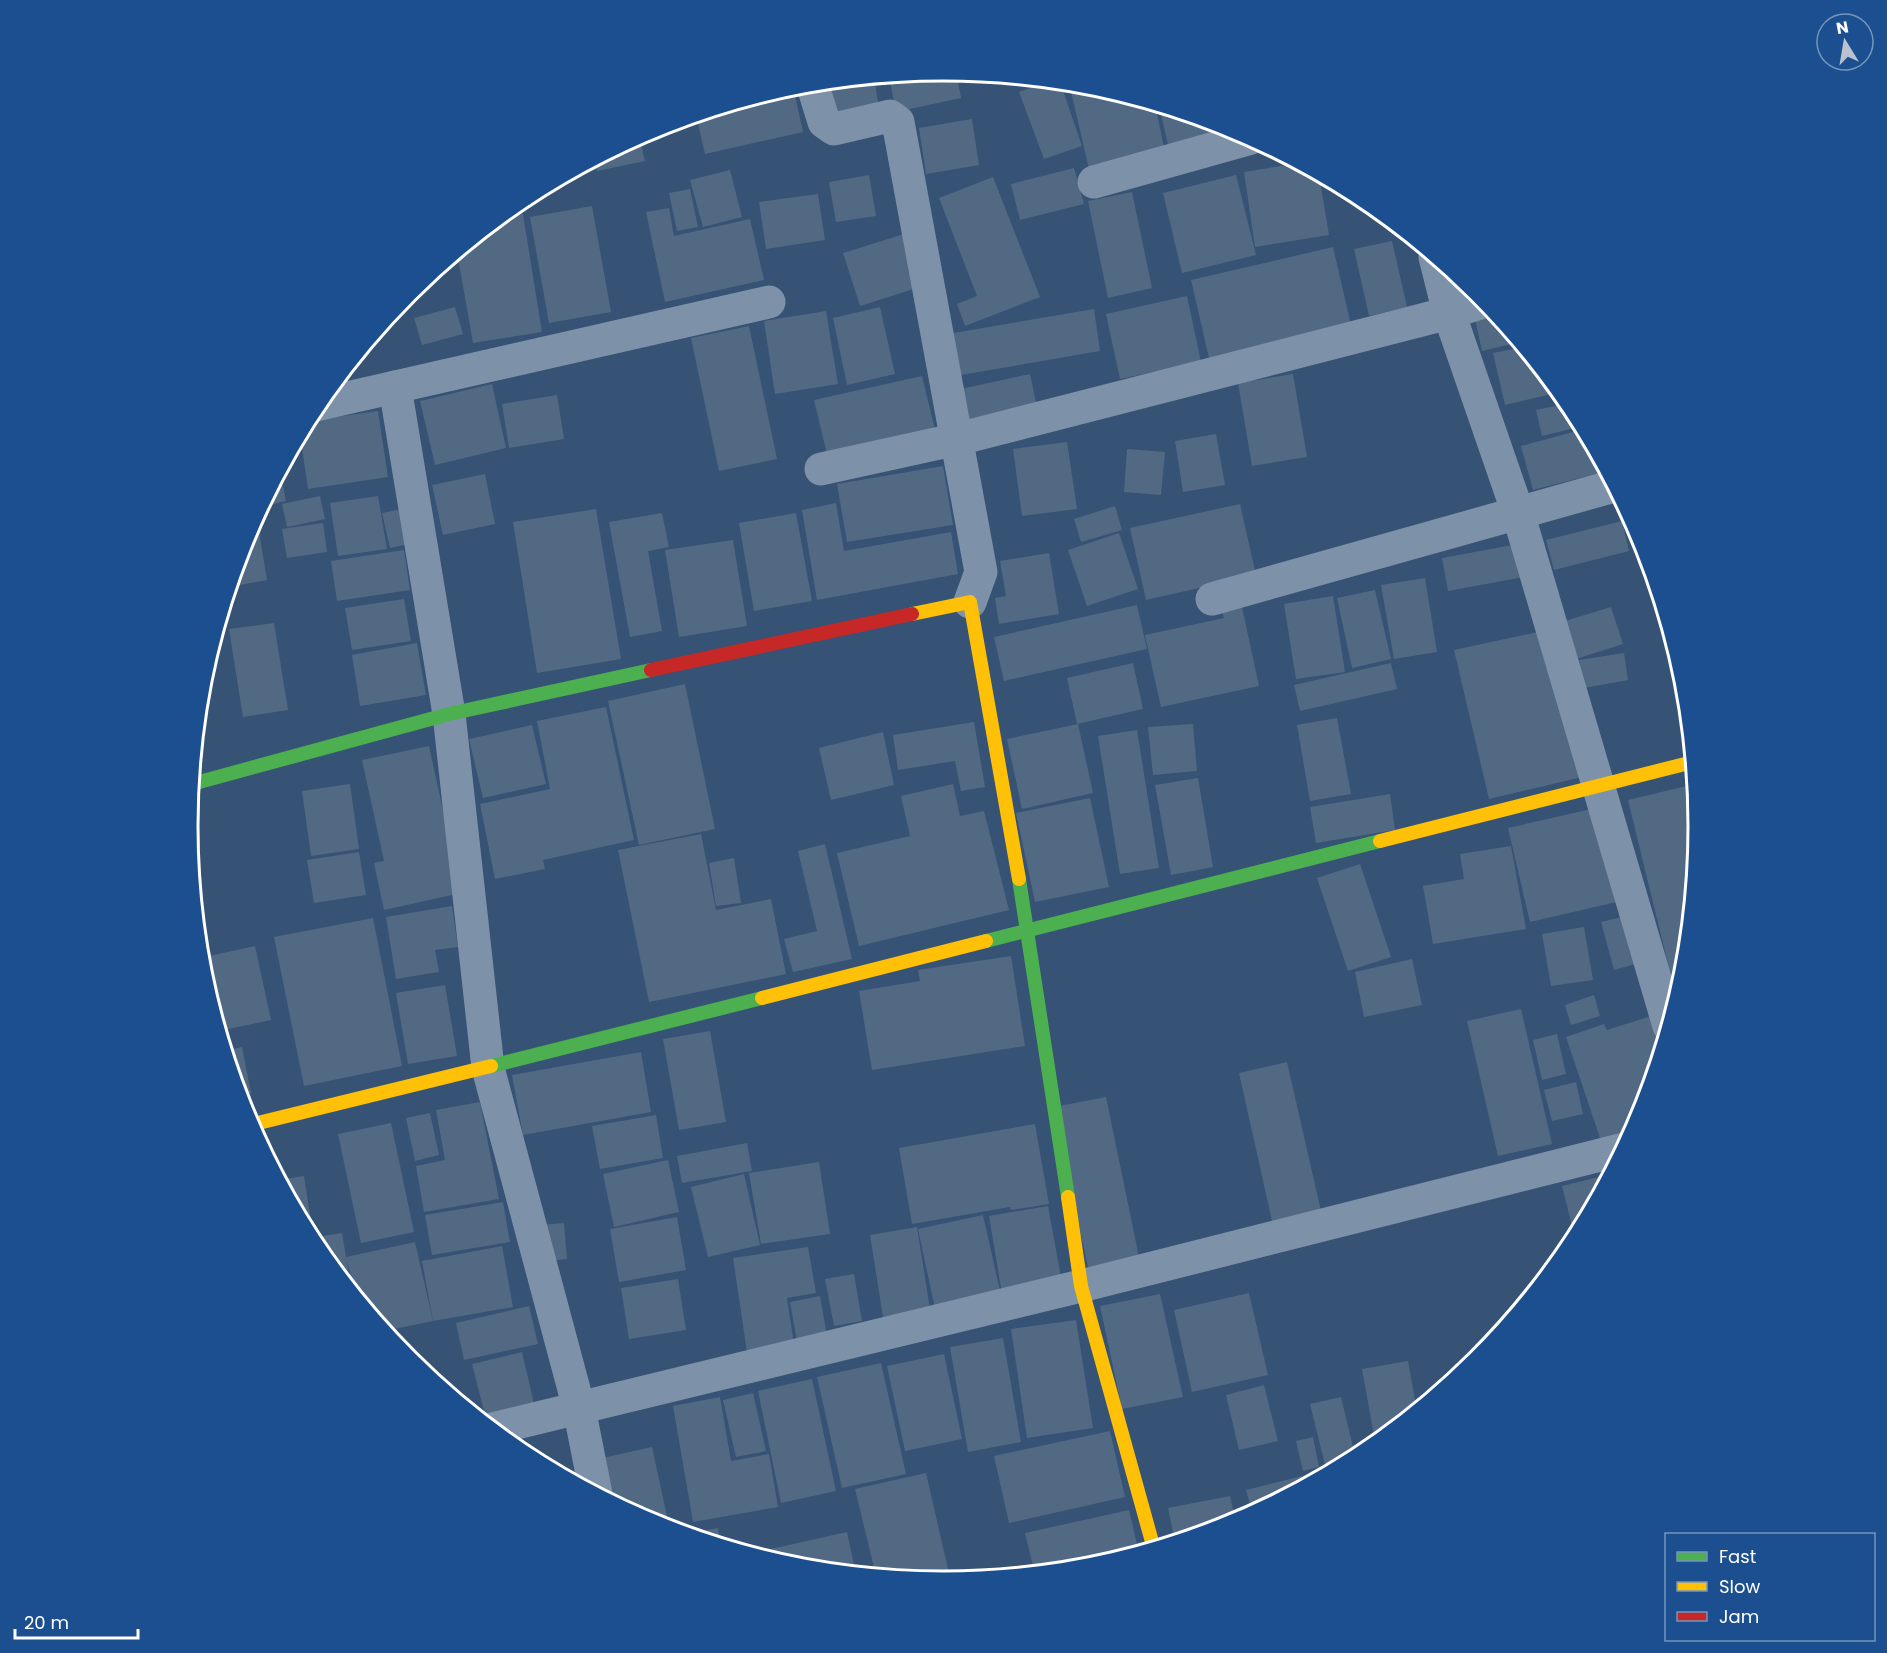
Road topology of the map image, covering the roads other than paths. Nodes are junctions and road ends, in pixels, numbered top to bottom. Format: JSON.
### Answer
{"nodes":[{"id":1,"x":815,"y":92,"type":"edge"},
{"id":2,"x":1237,"y":142,"type":"edge"},
{"id":3,"x":1094,"y":182,"type":"dead end"},
{"id":4,"x":1438,"y":269,"type":"edge"},
{"id":5,"x":768,"y":302,"type":"dead end"},
{"id":6,"x":1476,"y":304,"type":"edge"},
{"id":7,"x":1449,"y":313,"type":"junction"},
{"id":8,"x":395,"y":387,"type":"junction"},
{"id":9,"x":332,"y":401,"type":"edge"},
{"id":10,"x":958,"y":439,"type":"junction"},
{"id":11,"x":821,"y":469,"type":"dead end"},
{"id":12,"x":1607,"y":488,"type":"edge"},
{"id":13,"x":1518,"y":513,"type":"junction"},
{"id":14,"x":1212,"y":599,"type":"dead end"},
{"id":15,"x":970,"y":602,"type":"junction"},
{"id":16,"x":449,"y":714,"type":"junction"},
{"id":17,"x":1686,"y":764,"type":"edge"},
{"id":18,"x":200,"y":782,"type":"edge"},
{"id":19,"x":1598,"y":786,"type":"junction"},
{"id":20,"x":1028,"y":932,"type":"junction"},
{"id":21,"x":1665,"y":1013,"type":"edge"},
{"id":22,"x":488,"y":1068,"type":"junction"},
{"id":23,"x":260,"y":1123,"type":"edge"},
{"id":24,"x":1614,"y":1152,"type":"edge"},
{"id":25,"x":1081,"y":1286,"type":"junction"},
{"id":26,"x":579,"y":1408,"type":"junction"},
{"id":27,"x":503,"y":1427,"type":"edge"},
{"id":28,"x":594,"y":1484,"type":"edge"},
{"id":29,"x":1152,"y":1542,"type":"edge"}],
"edges":[{"from":1,"to":10,"type":"street"},
{"from":2,"to":3,"type":"street"},
{"from":4,"to":7,"type":"street"},
{"from":5,"to":8,"type":"street"},
{"from":6,"to":7,"type":"street"},
{"from":7,"to":10,"type":"street"},
{"from":7,"to":13,"type":"street"},
{"from":8,"to":9,"type":"street"},
{"from":8,"to":16,"type":"street"},
{"from":10,"to":11,"type":"street"},
{"from":10,"to":15,"type":"street"},
{"from":12,"to":13,"type":"street"},
{"from":13,"to":14,"type":"street"},
{"from":13,"to":19,"type":"street"},
{"from":15,"to":16,"type":"street"},
{"from":15,"to":20,"type":"street"},
{"from":16,"to":18,"type":"street"},
{"from":16,"to":22,"type":"street"},
{"from":17,"to":19,"type":"street"},
{"from":19,"to":20,"type":"street"},
{"from":19,"to":21,"type":"street"},
{"from":20,"to":22,"type":"street"},
{"from":20,"to":25,"type":"street"},
{"from":22,"to":23,"type":"street"},
{"from":22,"to":26,"type":"street"},
{"from":24,"to":25,"type":"street"},
{"from":25,"to":26,"type":"street"},
{"from":25,"to":29,"type":"street"},
{"from":26,"to":27,"type":"street"},
{"from":26,"to":28,"type":"street"}]}
